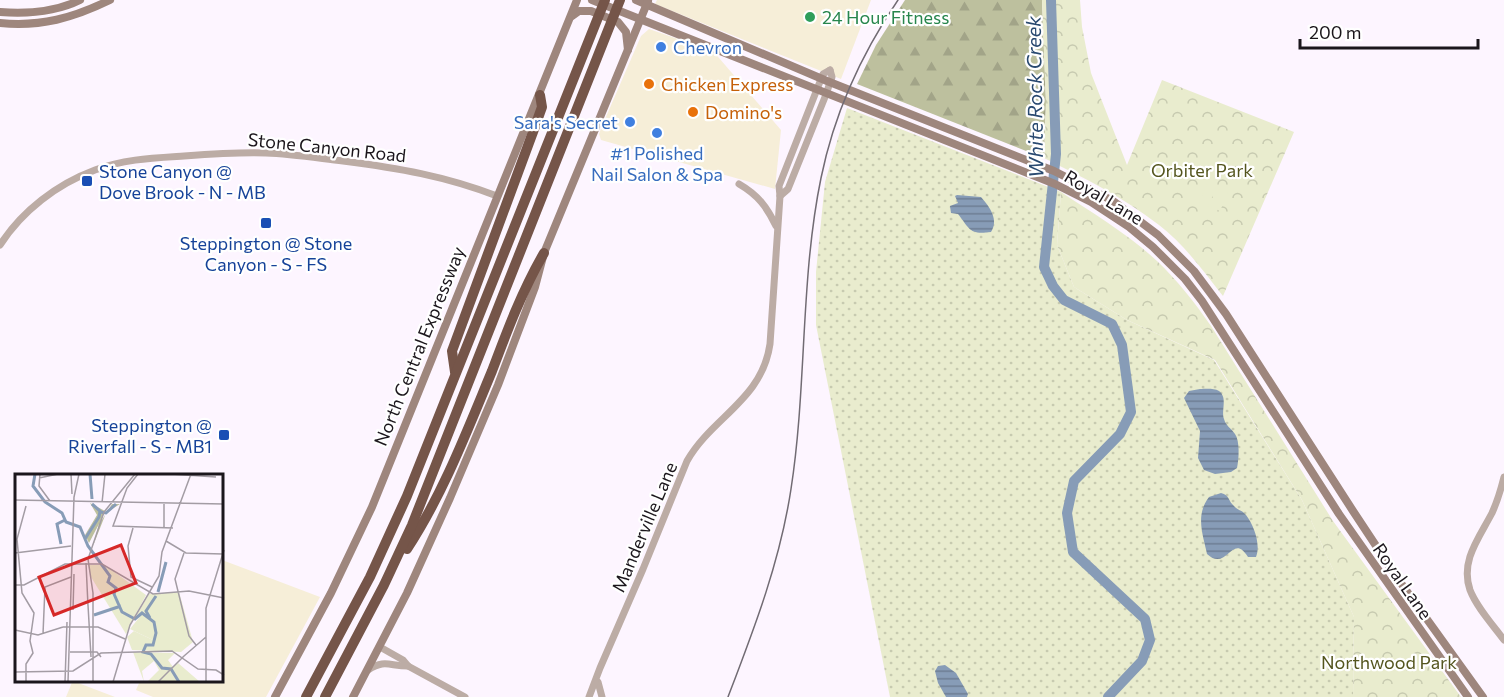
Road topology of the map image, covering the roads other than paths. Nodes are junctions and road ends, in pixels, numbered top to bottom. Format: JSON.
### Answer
{"nodes":[{"id":1,"x":80,"y":0,"type":"edge"},
{"id":2,"x":110,"y":0,"type":"edge"},
{"id":3,"x":578,"y":0,"type":"edge"},
{"id":4,"x":592,"y":0,"type":"edge"},
{"id":5,"x":605,"y":0,"type":"edge"},
{"id":6,"x":620,"y":0,"type":"edge"},
{"id":7,"x":636,"y":0,"type":"edge"},
{"id":8,"x":648,"y":2,"type":"edge"},
{"id":9,"x":0,"y":12,"type":"edge"},
{"id":10,"x":570,"y":18,"type":"junction"},
{"id":11,"x":641,"y":19,"type":"junction"},
{"id":12,"x":0,"y":23,"type":"edge"},
{"id":13,"x":628,"y":51,"type":"junction"},
{"id":14,"x":540,"y":95,"type":"junction"},
{"id":15,"x":739,"y":184,"type":"dead end"},
{"id":16,"x":497,"y":195,"type":"junction"},
{"id":17,"x":780,"y":196,"type":"junction"},
{"id":18,"x":777,"y":229,"type":"junction"},
{"id":19,"x":0,"y":245,"type":"edge"},
{"id":20,"x":544,"y":254,"type":"junction"},
{"id":21,"x":1194,"y":271,"type":"junction"},
{"id":22,"x":1185,"y":279,"type":"junction"},
{"id":23,"x":455,"y":376,"type":"junction"},
{"id":24,"x":1504,"y":477,"type":"edge"},
{"id":25,"x":384,"y":585,"type":"junction"},
{"id":26,"x":1504,"y":640,"type":"edge"},
{"id":27,"x":380,"y":647,"type":"junction"},
{"id":28,"x":408,"y":666,"type":"junction"},
{"id":29,"x":368,"y":670,"type":"junction"},
{"id":30,"x":597,"y":676,"type":"junction"},
{"id":31,"x":275,"y":697,"type":"edge"},
{"id":32,"x":306,"y":697,"type":"edge"},
{"id":33,"x":325,"y":697,"type":"edge"},
{"id":34,"x":353,"y":697,"type":"edge"},
{"id":35,"x":465,"y":697,"type":"edge"},
{"id":36,"x":590,"y":697,"type":"edge"},
{"id":37,"x":602,"y":697,"type":"edge"},
{"id":38,"x":1468,"y":697,"type":"edge"},
{"id":39,"x":1484,"y":697,"type":"edge"}],
"edges":[{"from":1,"to":9,"type":"main road"},
{"from":2,"to":12,"type":"main road"},
{"from":3,"to":10,"type":"main road","name":"North Central Expressway"},
{"from":4,"to":11,"type":"main road","name":"Royal Lane"},
{"from":5,"to":23,"type":"highway"},
{"from":6,"to":25,"type":"highway"},
{"from":7,"to":8,"type":"main road","name":"Royal Lane"},
{"from":8,"to":11,"type":"main road"},
{"from":8,"to":21,"type":"main road","name":"Royal Lane"},
{"from":10,"to":13,"type":"main road"},
{"from":10,"to":14,"type":"main road","name":"North Central Expressway"},
{"from":11,"to":13,"type":"main road"},
{"from":11,"to":22,"type":"main road","name":"Royal Lane"},
{"from":13,"to":20,"type":"main road"},
{"from":14,"to":16,"type":"main road","name":"North Central Expressway"},
{"from":14,"to":23,"type":"highway"},
{"from":15,"to":18,"type":"street"},
{"from":16,"to":19,"type":"street","name":"Stone Canyon Road"},
{"from":16,"to":31,"type":"main road","name":"North Central Expressway"},
{"from":17,"to":17,"type":"street","name":"Manderville Lane"},
{"from":17,"to":18,"type":"street","name":"Manderville Lane"},
{"from":18,"to":30,"type":"street","name":"Manderville Lane"},
{"from":20,"to":25,"type":"highway"},
{"from":20,"to":27,"type":"main road"},
{"from":21,"to":22,"type":"main road"},
{"from":21,"to":39,"type":"main road","name":"Royal Lane"},
{"from":22,"to":38,"type":"main road","name":"Royal Lane"},
{"from":23,"to":32,"type":"highway"},
{"from":24,"to":26,"type":"street"},
{"from":25,"to":33,"type":"highway"},
{"from":27,"to":28,"type":"street"},
{"from":27,"to":29,"type":"main road"},
{"from":28,"to":29,"type":"street"},
{"from":28,"to":35,"type":"street"},
{"from":29,"to":34,"type":"main road"},
{"from":30,"to":36,"type":"street","name":"Manderville Lane"},
{"from":30,"to":37,"type":"street"}]}
